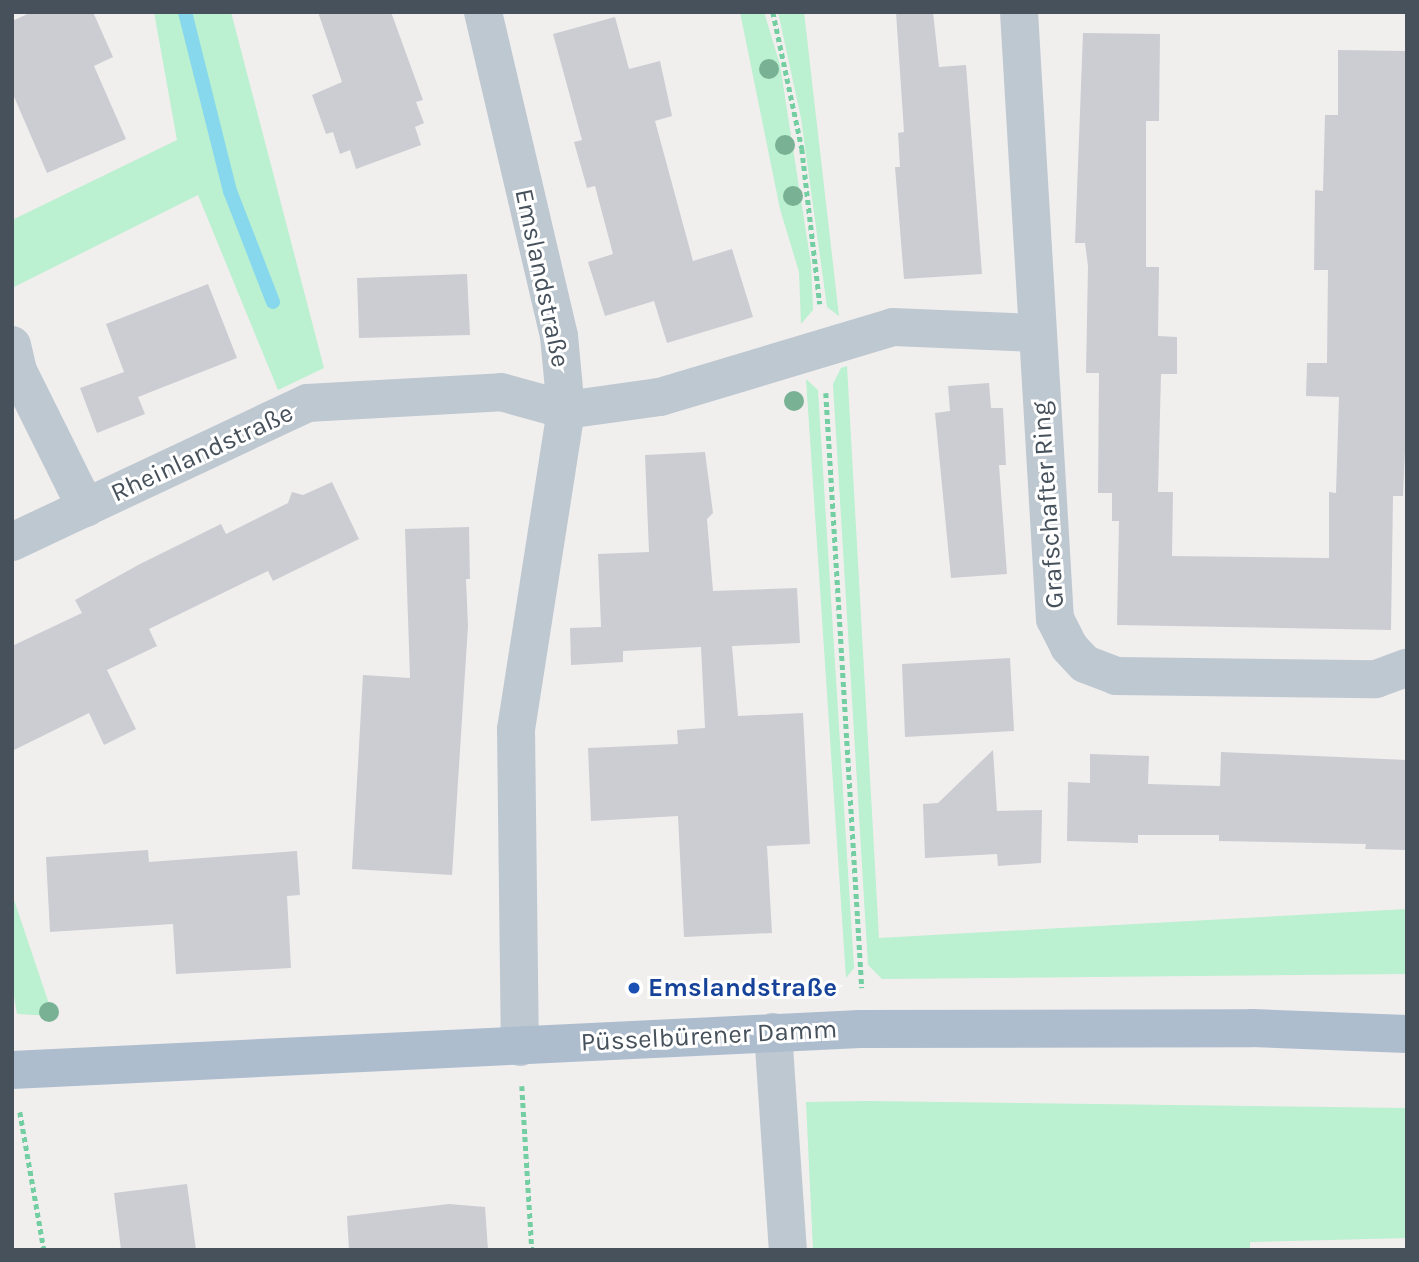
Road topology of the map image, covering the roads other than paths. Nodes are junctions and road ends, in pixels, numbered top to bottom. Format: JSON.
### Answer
{"nodes":[{"id":1,"x":483,"y":12,"type":"edge"},
{"id":2,"x":1019,"y":12,"type":"edge"},
{"id":3,"x":1035,"y":333,"type":"junction"},
{"id":4,"x":12,"y":345,"type":"edge"},
{"id":5,"x":566,"y":410,"type":"junction"},
{"id":6,"x":86,"y":508,"type":"junction"},
{"id":7,"x":12,"y":542,"type":"edge"},
{"id":8,"x":1407,"y":668,"type":"edge"},
{"id":9,"x":773,"y":1032,"type":"junction"},
{"id":10,"x":1407,"y":1034,"type":"edge"},
{"id":11,"x":520,"y":1047,"type":"junction"},
{"id":12,"x":15,"y":1084,"type":"edge"},
{"id":13,"x":788,"y":1250,"type":"edge"}],
"edges":[{"from":1,"to":5,"type":"street","name":"Emslandstraße"},
{"from":2,"to":3,"type":"street","name":"Grafschafter Ring"},
{"from":3,"to":5,"type":"street"},
{"from":3,"to":8,"type":"street","name":"Grafschafter Ring"},
{"from":4,"to":6,"type":"street"},
{"from":5,"to":6,"type":"street","name":"Rheinlandstraße"},
{"from":5,"to":11,"type":"street","name":"Emslandstraße"},
{"from":6,"to":7,"type":"street","name":"Rheinlandstraße"},
{"from":9,"to":10,"type":"main road","name":"Püsselbürener Damm"},
{"from":9,"to":11,"type":"main road","name":"Püsselbürener Damm"},
{"from":9,"to":13,"type":"street"},
{"from":11,"to":12,"type":"main road","name":"Püsselbürener Damm"}]}
